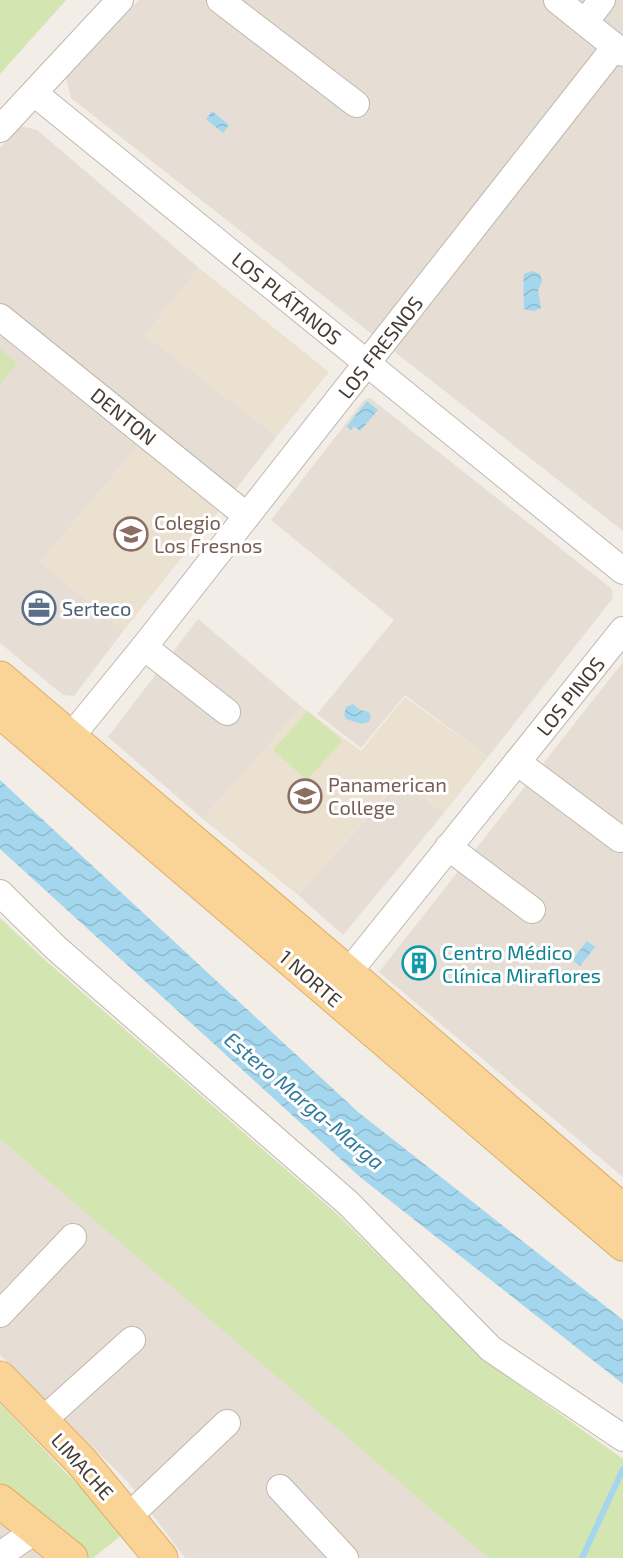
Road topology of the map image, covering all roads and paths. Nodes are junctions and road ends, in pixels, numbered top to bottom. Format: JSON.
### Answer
{"nodes":[{"id":1,"x":120,"y":0,"type":"edge"},
{"id":2,"x":220,"y":0,"type":"edge"},
{"id":3,"x":557,"y":0,"type":"edge"},
{"id":4,"x":602,"y":0,"type":"edge"},
{"id":5,"x":585,"y":22,"type":"junction"},
{"id":6,"x":619,"y":50,"type":"edge"},
{"id":7,"x":34,"y":93,"type":"junction"},
{"id":8,"x":356,"y":104,"type":"dead end"},
{"id":9,"x":0,"y":129,"type":"edge"},
{"id":10,"x":0,"y":316,"type":"edge"},
{"id":11,"x":367,"y":363,"type":"junction"},
{"id":12,"x":247,"y":516,"type":"junction"},
{"id":13,"x":623,"y":571,"type":"edge"},
{"id":14,"x":623,"y":630,"type":"edge"},
{"id":15,"x":144,"y":647,"type":"junction"},
{"id":16,"x":0,"y":678,"type":"edge"},
{"id":17,"x":0,"y":711,"type":"edge"},
{"id":18,"x":227,"y":712,"type":"dead end"},
{"id":19,"x":69,"y":739,"type":"junction"},
{"id":20,"x":517,"y":762,"type":"junction"},
{"id":21,"x":620,"y":839,"type":"dead end"},
{"id":22,"x":448,"y":847,"type":"junction"},
{"id":23,"x":0,"y":893,"type":"edge"},
{"id":24,"x":532,"y":910,"type":"dead end"},
{"id":25,"x":348,"y":973,"type":"junction"},
{"id":26,"x":621,"y":1206,"type":"edge"},
{"id":27,"x":73,"y":1237,"type":"dead end"},
{"id":28,"x":623,"y":1244,"type":"edge"},
{"id":29,"x":0,"y":1314,"type":"edge"},
{"id":30,"x":132,"y":1340,"type":"dead end"},
{"id":31,"x":0,"y":1378,"type":"edge"},
{"id":32,"x":42,"y":1421,"type":"junction"},
{"id":33,"x":227,"y":1423,"type":"dead end"},
{"id":34,"x":623,"y":1438,"type":"edge"},
{"id":35,"x":280,"y":1488,"type":"dead end"},
{"id":36,"x":0,"y":1501,"type":"edge"},
{"id":37,"x":128,"y":1517,"type":"junction"},
{"id":38,"x":36,"y":1530,"type":"junction"},
{"id":39,"x":0,"y":1555,"type":"edge"},
{"id":40,"x":71,"y":1558,"type":"edge"},
{"id":41,"x":161,"y":1558,"type":"edge"},
{"id":42,"x":345,"y":1558,"type":"edge"}],
"edges":[{"from":1,"to":7,"type":"street"},
{"from":2,"to":8,"type":"street"},
{"from":3,"to":5,"type":"street"},
{"from":4,"to":5,"type":"street"},
{"from":5,"to":6,"type":"street"},
{"from":6,"to":11,"type":"street","name":"LOS FRESNOS"},
{"from":7,"to":9,"type":"street"},
{"from":7,"to":11,"type":"street","name":"LOS PLÁTANOS"},
{"from":10,"to":12,"type":"street","name":"DENTON"},
{"from":11,"to":12,"type":"street","name":"LOS FRESNOS"},
{"from":11,"to":13,"type":"street","name":"LOS PLÁTANOS"},
{"from":12,"to":15,"type":"street","name":"LOS FRESNOS"},
{"from":14,"to":20,"type":"street","name":"LOS PINOS"},
{"from":15,"to":18,"type":"street"},
{"from":15,"to":19,"type":"street","name":"LOS FRESNOS"},
{"from":16,"to":19,"type":"main road","name":"1 NORTE"},
{"from":17,"to":28,"type":"main road","name":"1 NORTE"},
{"from":19,"to":25,"type":"main road","name":"1 NORTE"},
{"from":20,"to":21,"type":"street"},
{"from":20,"to":22,"type":"street","name":"LOS PINOS"},
{"from":22,"to":24,"type":"street"},
{"from":22,"to":25,"type":"street","name":"LOS PINOS"},
{"from":23,"to":34,"type":"street"},
{"from":25,"to":26,"type":"main road","name":"1 NORTE"},
{"from":27,"to":29,"type":"street"},
{"from":30,"to":32,"type":"street"},
{"from":31,"to":32,"type":"main road","name":"LIMACHE"},
{"from":32,"to":37,"type":"main road","name":"LIMACHE"},
{"from":33,"to":37,"type":"street"},
{"from":35,"to":42,"type":"street"},
{"from":36,"to":38,"type":"main road"},
{"from":37,"to":41,"type":"main road","name":"LIMACHE"},
{"from":38,"to":39,"type":"street"},
{"from":38,"to":40,"type":"main road"}]}
